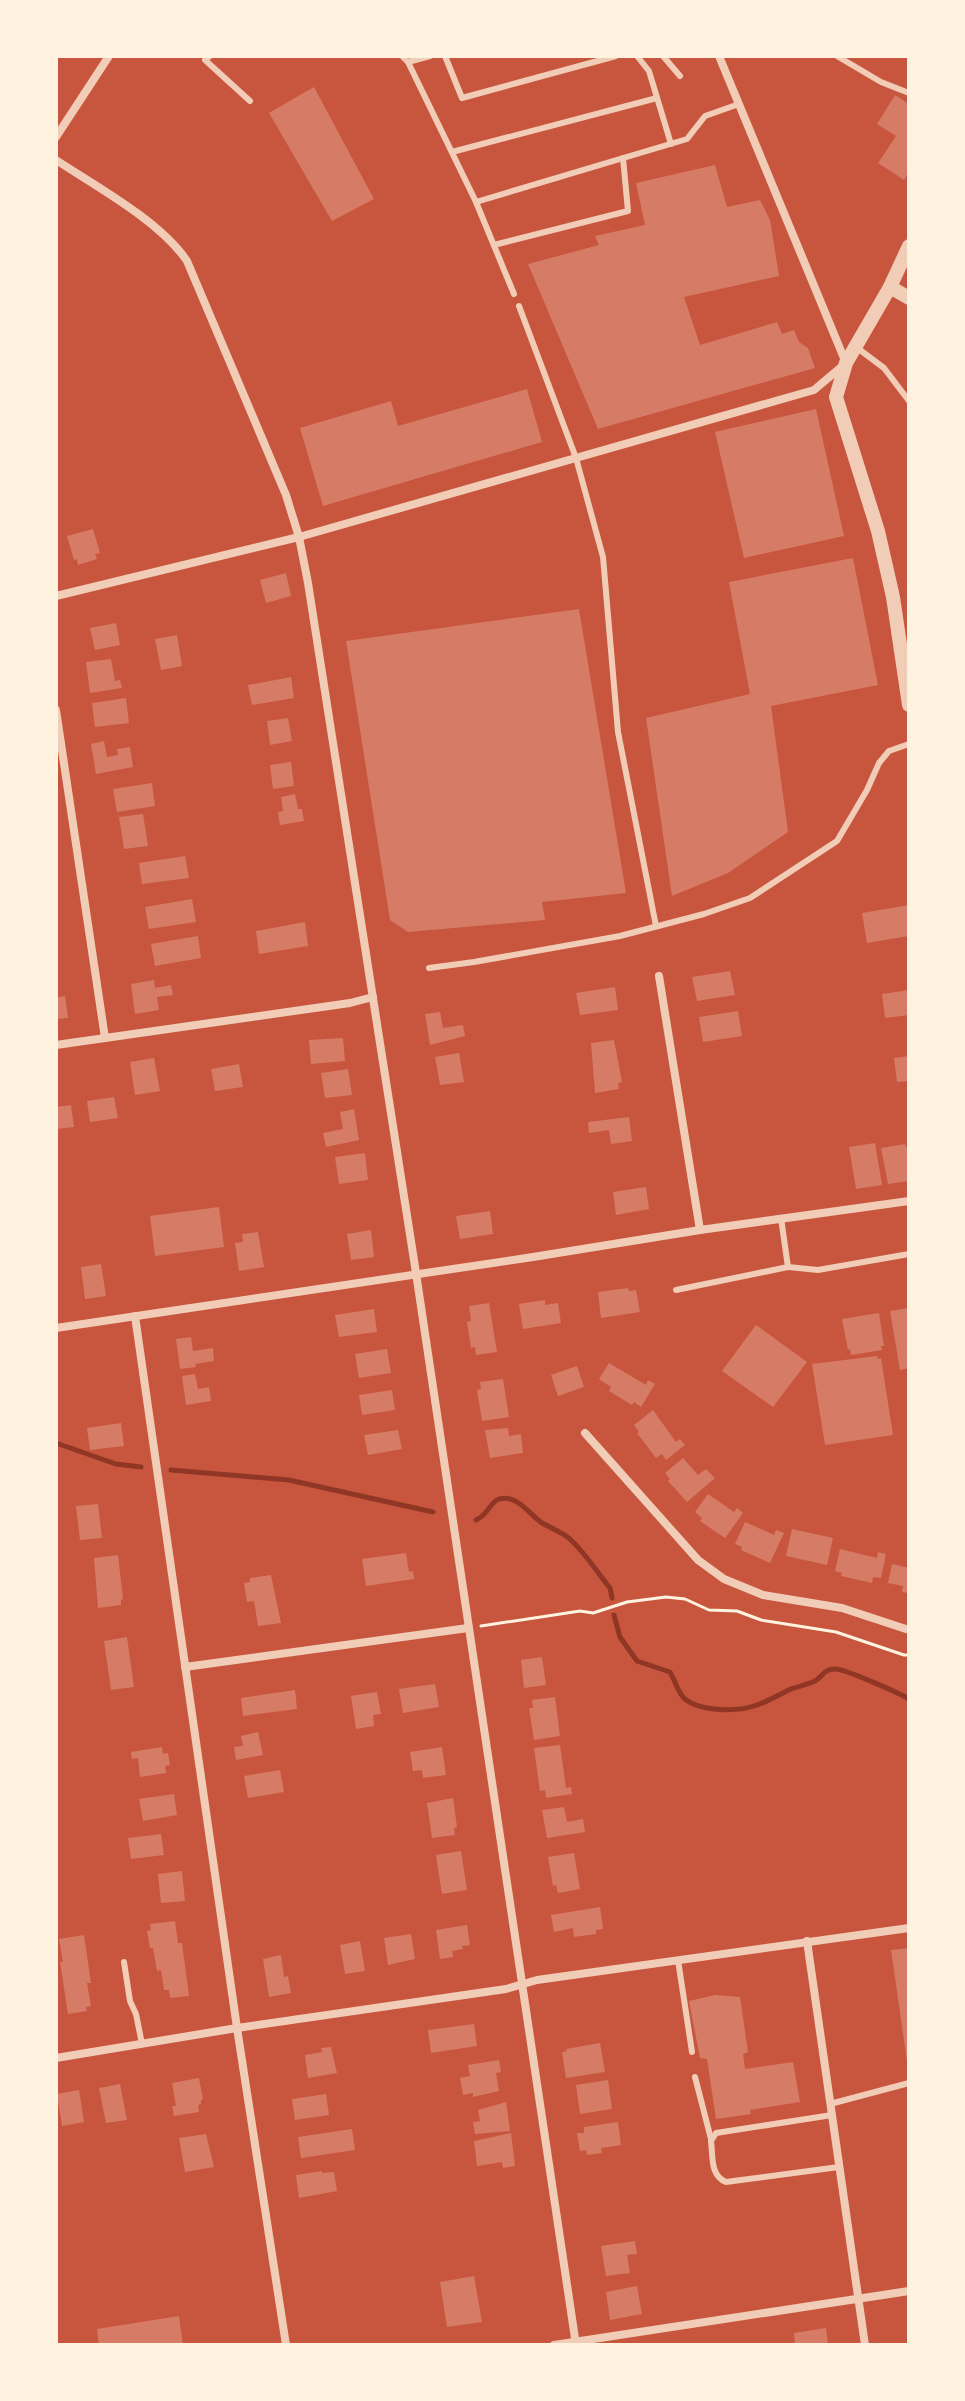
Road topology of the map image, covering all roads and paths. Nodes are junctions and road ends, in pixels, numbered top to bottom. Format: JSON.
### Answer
{"nodes":[{"id":1,"x":109,"y":56,"type":"edge"},
{"id":2,"x":210,"y":56,"type":"edge"},
{"id":3,"x":430,"y":56,"type":"edge"},
{"id":4,"x":445,"y":56,"type":"edge"},
{"id":5,"x":616,"y":56,"type":"edge"},
{"id":6,"x":637,"y":56,"type":"edge"},
{"id":7,"x":663,"y":56,"type":"edge"},
{"id":8,"x":719,"y":56,"type":"edge"},
{"id":9,"x":837,"y":56,"type":"edge"},
{"id":10,"x":405,"y":59,"type":"edge"},
{"id":11,"x":680,"y":76,"type":"dead end"},
{"id":12,"x":909,"y":93,"type":"edge"},
{"id":13,"x":657,"y":98,"type":"junction"},
{"id":14,"x":250,"y":101,"type":"dead end"},
{"id":15,"x":739,"y":104,"type":"junction"},
{"id":16,"x":56,"y":137,"type":"edge"},
{"id":17,"x":671,"y":144,"type":"junction"},
{"id":18,"x":452,"y":152,"type":"junction"},
{"id":19,"x":623,"y":158,"type":"junction"},
{"id":20,"x":56,"y":160,"type":"edge"},
{"id":21,"x":476,"y":202,"type":"junction"},
{"id":22,"x":494,"y":245,"type":"junction"},
{"id":23,"x":909,"y":246,"type":"edge"},
{"id":24,"x":890,"y":287,"type":"junction"},
{"id":25,"x":514,"y":294,"type":"dead end"},
{"id":26,"x":909,"y":298,"type":"edge"},
{"id":27,"x":519,"y":306,"type":"dead end"},
{"id":28,"x":856,"y":347,"type":"junction"},
{"id":29,"x":846,"y":363,"type":"junction"},
{"id":30,"x":909,"y":401,"type":"edge"},
{"id":31,"x":576,"y":458,"type":"junction"},
{"id":32,"x":299,"y":537,"type":"junction"},
{"id":33,"x":56,"y":596,"type":"edge"},
{"id":34,"x":909,"y":705,"type":"edge"},
{"id":35,"x":56,"y":710,"type":"edge"},
{"id":36,"x":909,"y":744,"type":"edge"},
{"id":37,"x":656,"y":926,"type":"junction"},
{"id":38,"x":429,"y":968,"type":"dead end"},
{"id":39,"x":659,"y":976,"type":"dead end"},
{"id":40,"x":373,"y":997,"type":"junction"},
{"id":41,"x":105,"y":1038,"type":"junction"},
{"id":42,"x":56,"y":1045,"type":"edge"},
{"id":43,"x":909,"y":1201,"type":"edge"},
{"id":44,"x":781,"y":1218,"type":"junction"},
{"id":45,"x":700,"y":1230,"type":"junction"},
{"id":46,"x":909,"y":1254,"type":"edge"},
{"id":47,"x":788,"y":1267,"type":"junction"},
{"id":48,"x":416,"y":1273,"type":"junction"},
{"id":49,"x":676,"y":1290,"type":"dead end"},
{"id":50,"x":135,"y":1316,"type":"junction"},
{"id":51,"x":56,"y":1328,"type":"edge"},
{"id":52,"x":585,"y":1433,"type":"dead end"},
{"id":53,"x":468,"y":1628,"type":"junction"},
{"id":54,"x":909,"y":1630,"type":"edge"},
{"id":55,"x":909,"y":1655,"type":"edge"},
{"id":56,"x":185,"y":1667,"type":"junction"},
{"id":57,"x":909,"y":1928,"type":"edge"},
{"id":58,"x":807,"y":1941,"type":"junction"},
{"id":59,"x":678,"y":1960,"type":"junction"},
{"id":60,"x":124,"y":1962,"type":"dead end"},
{"id":61,"x":523,"y":1984,"type":"junction"},
{"id":62,"x":237,"y":2028,"type":"junction"},
{"id":63,"x":142,"y":2044,"type":"junction"},
{"id":64,"x":692,"y":2052,"type":"dead end"},
{"id":65,"x":56,"y":2058,"type":"edge"},
{"id":66,"x":695,"y":2077,"type":"dead end"},
{"id":67,"x":909,"y":2083,"type":"edge"},
{"id":68,"x":830,"y":2104,"type":"junction"},
{"id":69,"x":832,"y":2115,"type":"junction"},
{"id":70,"x":711,"y":2141,"type":"junction"},
{"id":71,"x":839,"y":2167,"type":"junction"},
{"id":72,"x":909,"y":2291,"type":"edge"},
{"id":73,"x":858,"y":2298,"type":"junction"},
{"id":74,"x":576,"y":2343,"type":"edge"},
{"id":75,"x":286,"y":2345,"type":"edge"},
{"id":76,"x":554,"y":2345,"type":"edge"},
{"id":77,"x":865,"y":2345,"type":"edge"}],
"edges":[{"from":1,"to":16,"type":"street"},
{"from":2,"to":14,"type":"lane"},
{"from":3,"to":10,"type":"lane"},
{"from":4,"to":5,"type":"lane"},
{"from":6,"to":13,"type":"lane"},
{"from":7,"to":11,"type":"lane"},
{"from":8,"to":15,"type":"street"},
{"from":9,"to":12,"type":"lane"},
{"from":10,"to":18,"type":"lane"},
{"from":13,"to":17,"type":"lane"},
{"from":13,"to":18,"type":"lane"},
{"from":15,"to":17,"type":"lane"},
{"from":15,"to":29,"type":"street"},
{"from":17,"to":19,"type":"lane"},
{"from":18,"to":21,"type":"lane"},
{"from":19,"to":21,"type":"lane"},
{"from":19,"to":22,"type":"lane"},
{"from":20,"to":32,"type":"street"},
{"from":21,"to":22,"type":"lane"},
{"from":22,"to":25,"type":"lane"},
{"from":23,"to":24,"type":"street"},
{"from":24,"to":26,"type":"street"},
{"from":24,"to":28,"type":"street"},
{"from":27,"to":31,"type":"lane"},
{"from":28,"to":29,"type":"street"},
{"from":28,"to":30,"type":"lane"},
{"from":29,"to":31,"type":"street"},
{"from":29,"to":34,"type":"street"},
{"from":31,"to":32,"type":"street"},
{"from":31,"to":37,"type":"lane"},
{"from":32,"to":33,"type":"street"},
{"from":32,"to":40,"type":"street"},
{"from":35,"to":41,"type":"street"},
{"from":36,"to":37,"type":"lane"},
{"from":37,"to":38,"type":"lane"},
{"from":39,"to":45,"type":"street"},
{"from":40,"to":41,"type":"street"},
{"from":40,"to":48,"type":"street"},
{"from":41,"to":42,"type":"street"},
{"from":43,"to":44,"type":"street"},
{"from":44,"to":45,"type":"street"},
{"from":44,"to":47,"type":"lane"},
{"from":45,"to":48,"type":"street"},
{"from":46,"to":47,"type":"lane"},
{"from":47,"to":49,"type":"lane"},
{"from":48,"to":50,"type":"street"},
{"from":48,"to":53,"type":"street"},
{"from":50,"to":51,"type":"street"},
{"from":50,"to":56,"type":"street"},
{"from":52,"to":54,"type":"street"},
{"from":53,"to":55,"type":"path"},
{"from":53,"to":56,"type":"street"},
{"from":53,"to":61,"type":"street"},
{"from":56,"to":62,"type":"street"},
{"from":57,"to":58,"type":"street"},
{"from":58,"to":59,"type":"street"},
{"from":58,"to":68,"type":"street"},
{"from":59,"to":61,"type":"street"},
{"from":59,"to":64,"type":"lane"},
{"from":60,"to":63,"type":"lane"},
{"from":61,"to":62,"type":"street"},
{"from":61,"to":74,"type":"street"},
{"from":62,"to":63,"type":"street"},
{"from":62,"to":75,"type":"street"},
{"from":63,"to":65,"type":"street"},
{"from":66,"to":70,"type":"lane"},
{"from":67,"to":68,"type":"lane"},
{"from":68,"to":69,"type":"street"},
{"from":69,"to":70,"type":"lane"},
{"from":69,"to":71,"type":"street"},
{"from":70,"to":71,"type":"lane"},
{"from":71,"to":73,"type":"street"},
{"from":72,"to":73,"type":"street"},
{"from":73,"to":74,"type":"street"},
{"from":73,"to":77,"type":"street"},
{"from":74,"to":76,"type":"street"}]}
